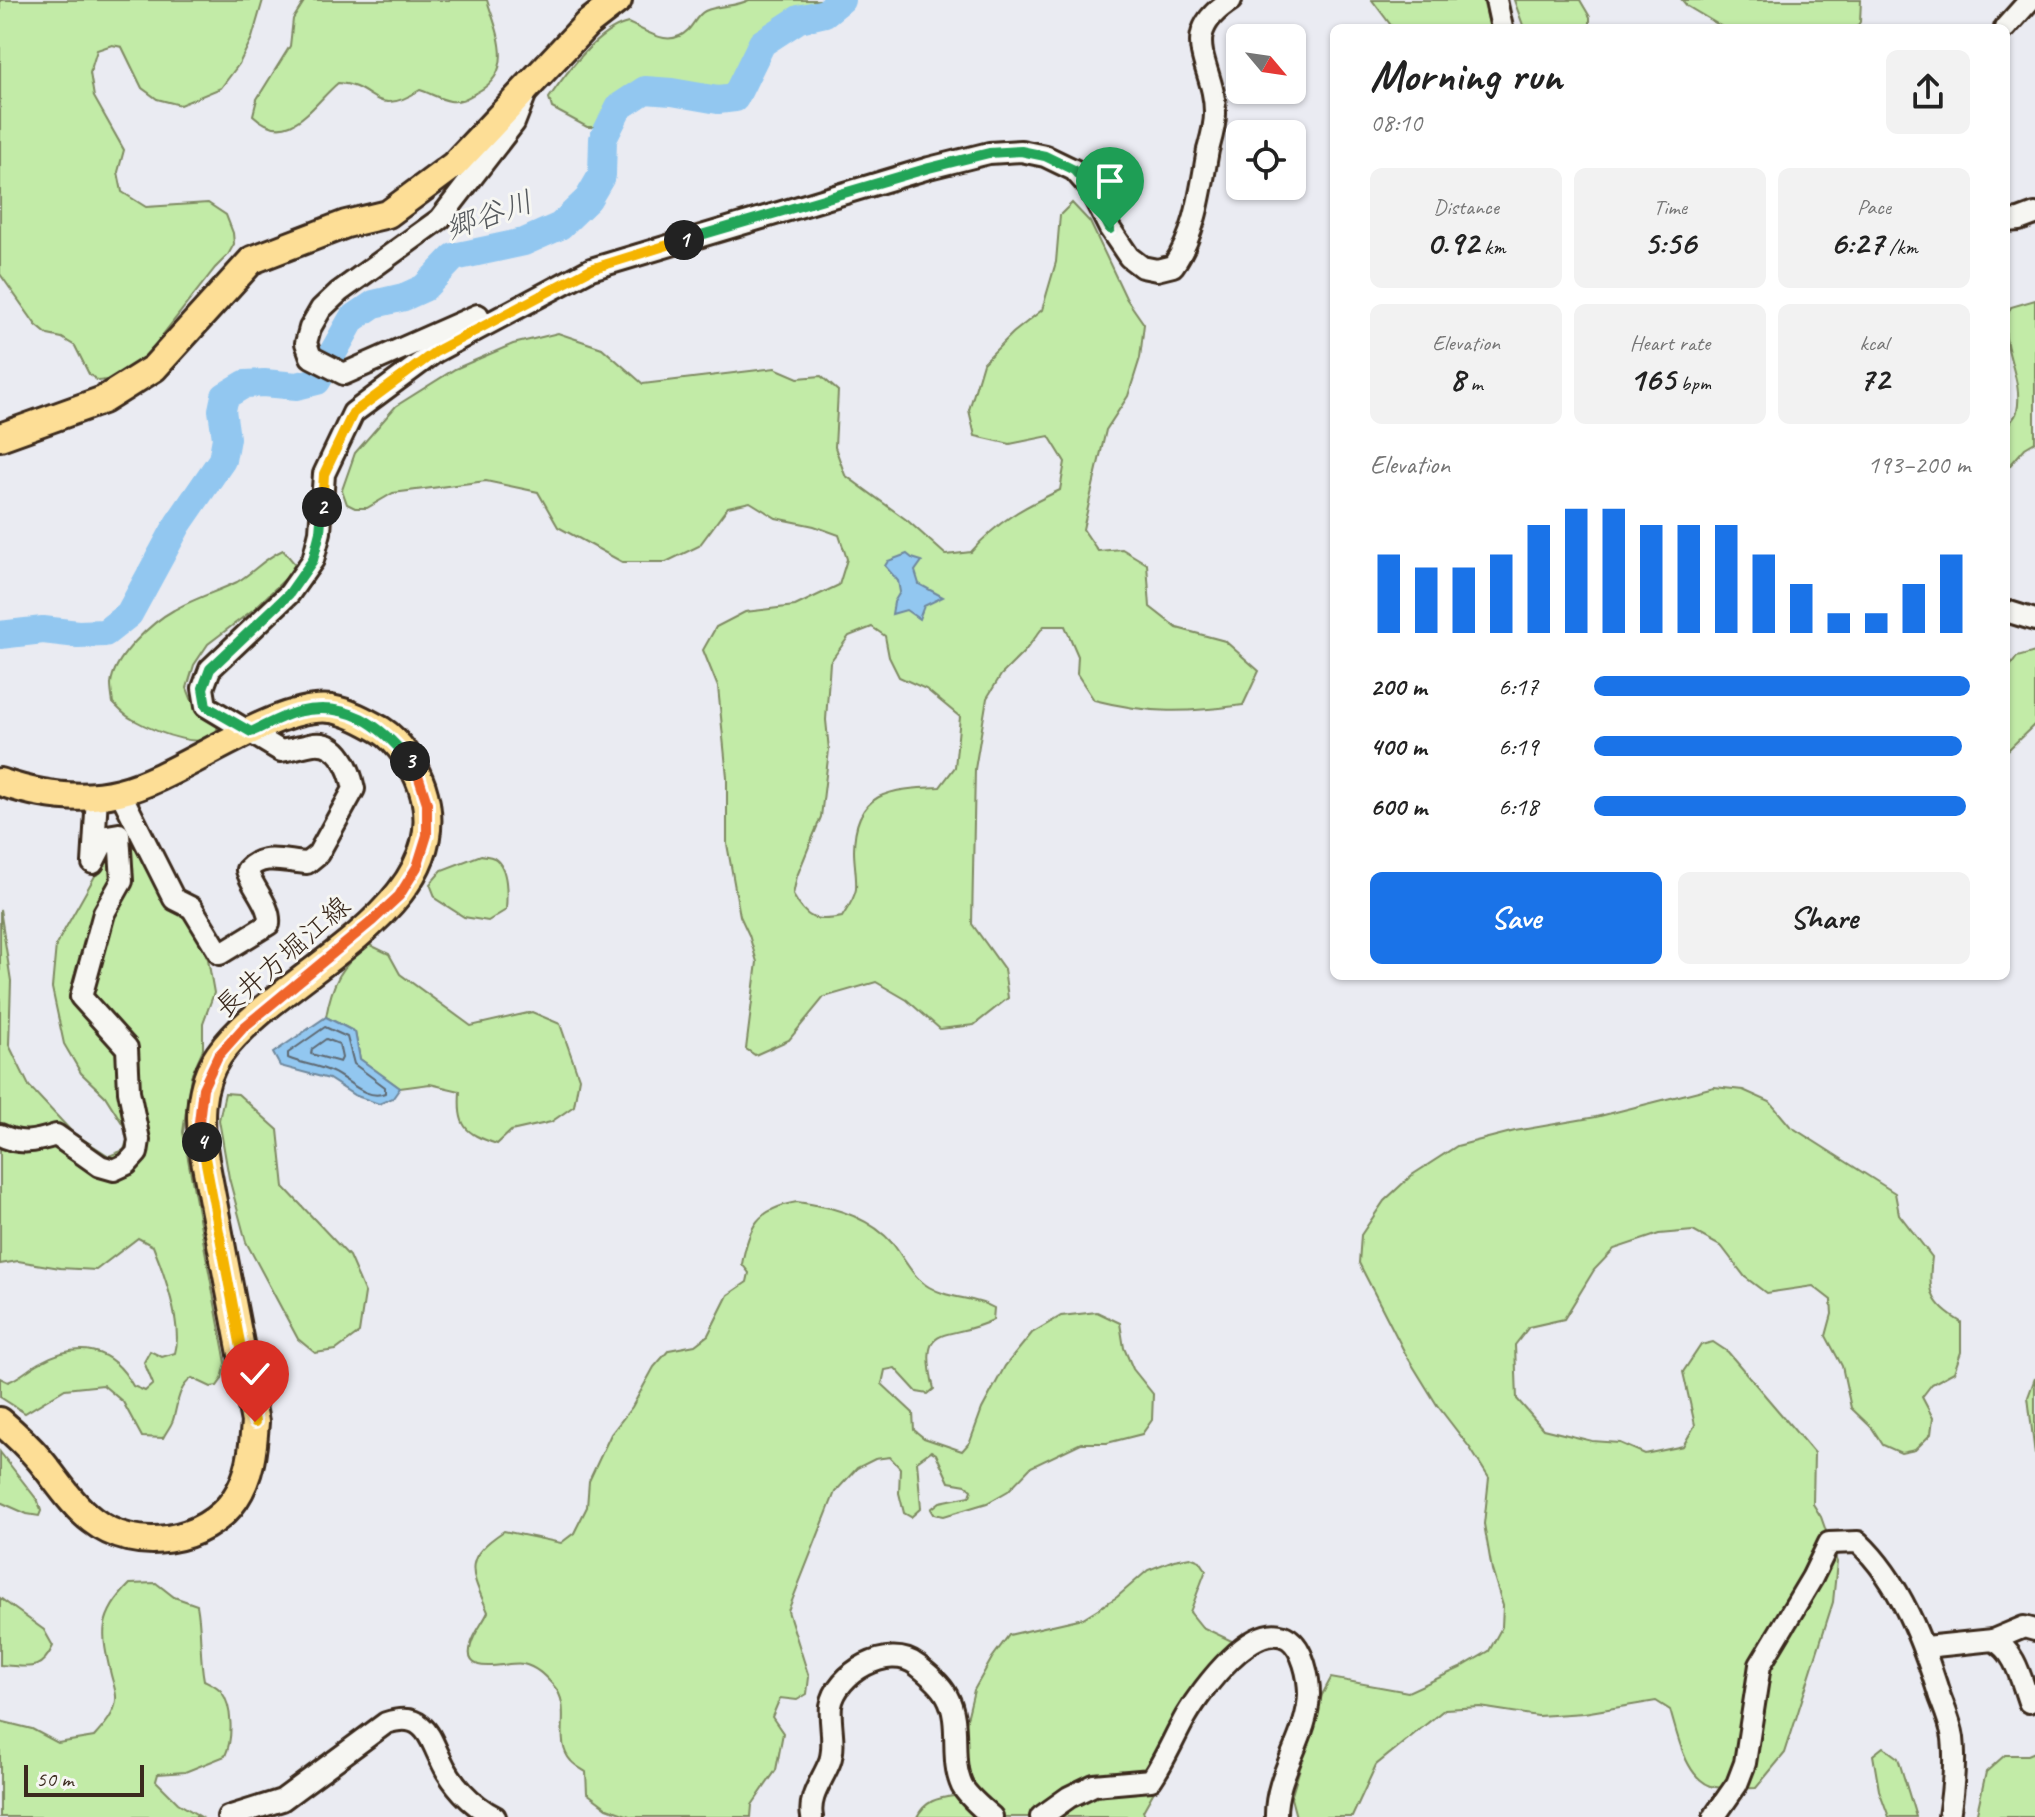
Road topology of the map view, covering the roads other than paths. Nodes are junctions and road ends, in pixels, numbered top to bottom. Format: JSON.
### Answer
{"nodes":[{"id":1,"x":618,"y":0,"type":"edge"},
{"id":2,"x":1231,"y":0,"type":"edge"},
{"id":3,"x":1496,"y":0,"type":"edge"},
{"id":4,"x":2030,"y":0,"type":"edge"},
{"id":5,"x":1501,"y":24,"type":"edge"},
{"id":6,"x":2009,"y":24,"type":"edge"},
{"id":7,"x":527,"y":87,"type":"junction"},
{"id":8,"x":2035,"y":214,"type":"edge"},
{"id":9,"x":2010,"y":221,"type":"edge"},
{"id":10,"x":503,"y":315,"type":"junction"},
{"id":11,"x":0,"y":437,"type":"edge"},
{"id":12,"x":2010,"y":612,"type":"edge"},
{"id":13,"x":2035,"y":620,"type":"edge"},
{"id":14,"x":251,"y":732,"type":"junction"},
{"id":15,"x":0,"y":782,"type":"edge"},
{"id":16,"x":108,"y":794,"type":"junction"},
{"id":17,"x":0,"y":1135,"type":"edge"},
{"id":18,"x":0,"y":1421,"type":"edge"},
{"id":19,"x":2035,"y":1630,"type":"edge"},
{"id":20,"x":1993,"y":1640,"type":"junction"},
{"id":21,"x":1925,"y":1647,"type":"junction"},
{"id":22,"x":2029,"y":1702,"type":"dead end"},
{"id":23,"x":228,"y":1817,"type":"edge"},
{"id":24,"x":495,"y":1817,"type":"edge"},
{"id":25,"x":812,"y":1817,"type":"edge"},
{"id":26,"x":992,"y":1817,"type":"edge"},
{"id":27,"x":1041,"y":1817,"type":"edge"},
{"id":28,"x":1276,"y":1817,"type":"edge"},
{"id":29,"x":1714,"y":1817,"type":"edge"},
{"id":30,"x":1949,"y":1817,"type":"edge"}],
"edges":[{"from":1,"to":7,"type":"main road"},
{"from":2,"to":10,"type":"street"},
{"from":3,"to":5,"type":"street"},
{"from":4,"to":6,"type":"street"},
{"from":7,"to":10,"type":"street"},
{"from":7,"to":11,"type":"main road"},
{"from":8,"to":9,"type":"street"},
{"from":10,"to":14,"type":"street"},
{"from":12,"to":13,"type":"street"},
{"from":14,"to":16,"type":"main road","name":"長井方堀江線"},
{"from":14,"to":16,"type":"street"},
{"from":14,"to":18,"type":"main road","name":"長井方堀江線"},
{"from":15,"to":16,"type":"main road","name":"長井方堀江線"},
{"from":16,"to":17,"type":"street"},
{"from":19,"to":20,"type":"street"},
{"from":20,"to":21,"type":"street"},
{"from":20,"to":22,"type":"street"},
{"from":21,"to":29,"type":"street"},
{"from":21,"to":30,"type":"street"},
{"from":23,"to":24,"type":"street"},
{"from":25,"to":26,"type":"street"},
{"from":27,"to":28,"type":"street"}]}
